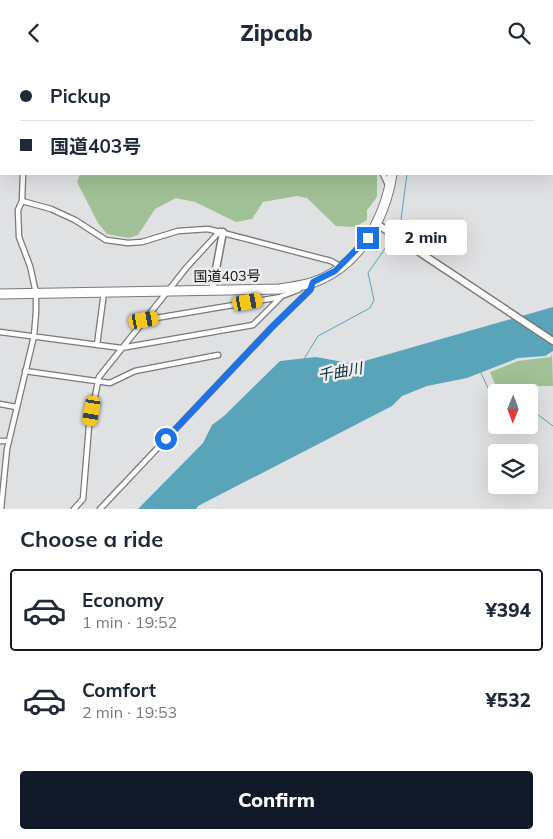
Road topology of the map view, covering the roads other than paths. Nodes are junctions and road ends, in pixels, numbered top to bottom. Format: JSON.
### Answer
{"nodes":[{"id":1,"x":23,"y":175,"type":"edge"},
{"id":2,"x":383,"y":175,"type":"edge"},
{"id":3,"x":392,"y":175,"type":"edge"},
{"id":4,"x":390,"y":189,"type":"junction"},
{"id":5,"x":22,"y":201,"type":"junction"},
{"id":6,"x":380,"y":225,"type":"junction"},
{"id":7,"x":221,"y":232,"type":"junction"},
{"id":8,"x":336,"y":264,"type":"junction"},
{"id":9,"x":313,"y":282,"type":"junction"},
{"id":10,"x":302,"y":285,"type":"junction"},
{"id":11,"x":212,"y":290,"type":"junction"},
{"id":12,"x":104,"y":291,"type":"junction"},
{"id":13,"x":168,"y":291,"type":"junction"},
{"id":14,"x":36,"y":293,"type":"junction"},
{"id":15,"x":0,"y":294,"type":"edge"},
{"id":16,"x":282,"y":296,"type":"junction"},
{"id":17,"x":144,"y":320,"type":"junction"},
{"id":18,"x":0,"y":332,"type":"edge"},
{"id":19,"x":34,"y":337,"type":"junction"},
{"id":20,"x":553,"y":341,"type":"edge"},
{"id":21,"x":97,"y":345,"type":"junction"},
{"id":22,"x":121,"y":348,"type":"junction"},
{"id":23,"x":218,"y":355,"type":"dead end"},
{"id":24,"x":25,"y":371,"type":"junction"},
{"id":25,"x":97,"y":382,"type":"junction"},
{"id":26,"x":0,"y":404,"type":"edge"},
{"id":27,"x":16,"y":407,"type":"junction"},
{"id":28,"x":0,"y":441,"type":"edge"},
{"id":29,"x":8,"y":441,"type":"junction"},
{"id":30,"x":0,"y":509,"type":"edge"},
{"id":31,"x":74,"y":509,"type":"edge"},
{"id":32,"x":100,"y":509,"type":"edge"}],
"edges":[{"from":1,"to":5,"type":"street"},
{"from":2,"to":4,"type":"street"},
{"from":3,"to":4,"type":"highway","name":"国道403号"},
{"from":4,"to":6,"type":"highway","name":"国道403号"},
{"from":5,"to":7,"type":"street"},
{"from":5,"to":14,"type":"street"},
{"from":6,"to":8,"type":"highway","name":"国道403号"},
{"from":6,"to":20,"type":"main road"},
{"from":7,"to":8,"type":"street"},
{"from":7,"to":11,"type":"main road"},
{"from":7,"to":13,"type":"street"},
{"from":8,"to":9,"type":"highway","name":"国道403号"},
{"from":9,"to":10,"type":"highway","name":"国道403号"},
{"from":9,"to":32,"type":"street"},
{"from":10,"to":11,"type":"highway","name":"国道403号"},
{"from":10,"to":16,"type":"street"},
{"from":11,"to":13,"type":"highway","name":"国道403号"},
{"from":12,"to":13,"type":"highway","name":"国道403号"},
{"from":12,"to":14,"type":"highway","name":"国道403号"},
{"from":12,"to":21,"type":"street"},
{"from":13,"to":17,"type":"street"},
{"from":14,"to":15,"type":"highway","name":"国道403号"},
{"from":14,"to":19,"type":"street"},
{"from":16,"to":17,"type":"street"},
{"from":16,"to":22,"type":"street"},
{"from":17,"to":22,"type":"street"},
{"from":18,"to":19,"type":"street"},
{"from":19,"to":21,"type":"street"},
{"from":19,"to":24,"type":"street"},
{"from":21,"to":22,"type":"street"},
{"from":22,"to":25,"type":"street"},
{"from":23,"to":25,"type":"street"},
{"from":24,"to":25,"type":"street"},
{"from":24,"to":27,"type":"street"},
{"from":25,"to":31,"type":"street"},
{"from":26,"to":27,"type":"street"},
{"from":27,"to":29,"type":"street"},
{"from":28,"to":29,"type":"street"},
{"from":29,"to":30,"type":"street"}]}
